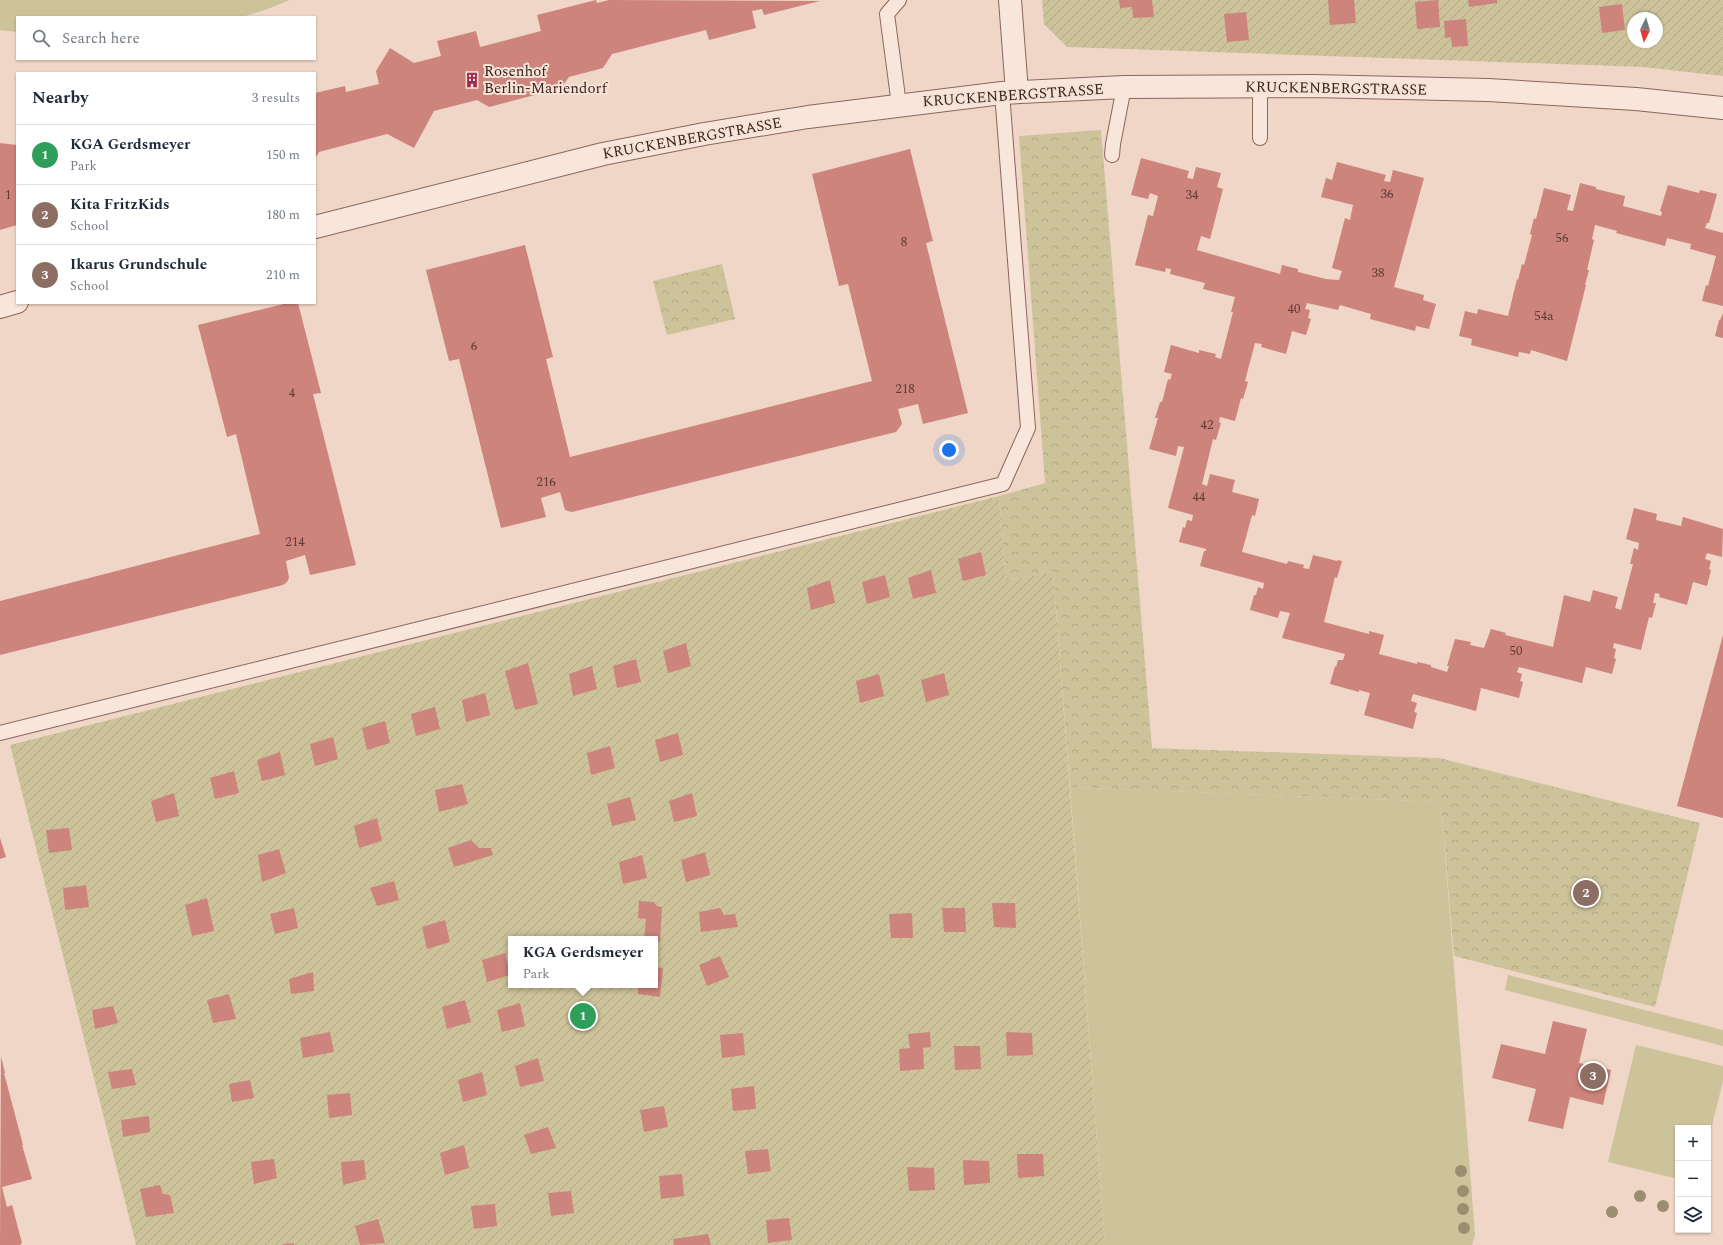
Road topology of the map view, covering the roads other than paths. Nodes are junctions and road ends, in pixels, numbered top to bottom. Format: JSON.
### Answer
{"nodes":[{"id":1,"x":899,"y":0,"type":"edge"},
{"id":2,"x":1010,"y":0,"type":"edge"},
{"id":3,"x":1260,"y":86,"type":"junction"},
{"id":4,"x":1124,"y":87,"type":"junction"},
{"id":5,"x":1010,"y":92,"type":"junction"},
{"id":6,"x":899,"y":105,"type":"junction"},
{"id":7,"x":1723,"y":108,"type":"edge"},
{"id":8,"x":1260,"y":138,"type":"dead end"},
{"id":9,"x":1112,"y":155,"type":"dead end"},
{"id":10,"x":316,"y":228,"type":"edge"},
{"id":11,"x":16,"y":302,"type":"edge"},
{"id":12,"x":0,"y":307,"type":"edge"},
{"id":13,"x":0,"y":733,"type":"edge"}],
"edges":[{"from":1,"to":6,"type":"lane"},
{"from":2,"to":5,"type":"street"},
{"from":3,"to":4,"type":"street","name":"KRUCKENBERGSTRASSE"},
{"from":3,"to":7,"type":"street","name":"KRUCKENBERGSTRASSE"},
{"from":3,"to":8,"type":"lane"},
{"from":4,"to":5,"type":"street","name":"KRUCKENBERGSTRASSE"},
{"from":4,"to":9,"type":"lane"},
{"from":5,"to":6,"type":"street","name":"KRUCKENBERGSTRASSE"},
{"from":5,"to":13,"type":"lane"},
{"from":6,"to":10,"type":"street","name":"KRUCKENBERGSTRASSE"},
{"from":11,"to":12,"type":"street"}]}
